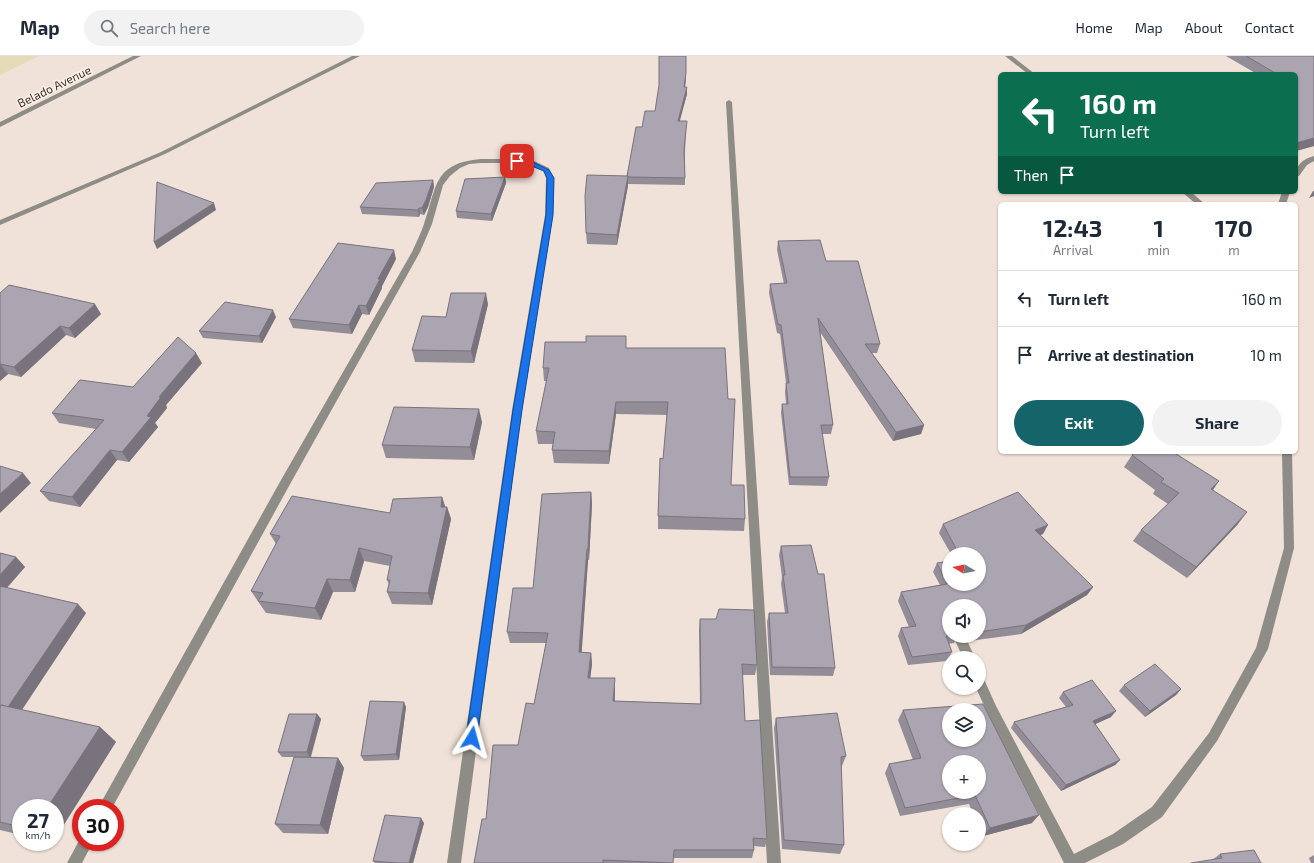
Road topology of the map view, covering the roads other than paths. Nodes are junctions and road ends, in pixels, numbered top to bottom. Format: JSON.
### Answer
{"nodes":[{"id":1,"x":138,"y":56,"type":"edge"},
{"id":2,"x":357,"y":56,"type":"edge"},
{"id":3,"x":1008,"y":56,"type":"edge"},
{"id":4,"x":1029,"y":72,"type":"edge"},
{"id":5,"x":729,"y":102,"type":"dead end"},
{"id":6,"x":0,"y":125,"type":"edge"},
{"id":7,"x":1314,"y":158,"type":"edge"},
{"id":8,"x":1298,"y":171,"type":"edge"},
{"id":9,"x":1188,"y":194,"type":"edge"},
{"id":10,"x":1198,"y":202,"type":"edge"},
{"id":11,"x":0,"y":223,"type":"edge"},
{"id":12,"x":1287,"y":454,"type":"edge"},
{"id":13,"x":985,"y":695,"type":"edge"},
{"id":14,"x":110,"y":799,"type":"edge"},
{"id":15,"x":81,"y":851,"type":"edge"},
{"id":16,"x":74,"y":863,"type":"edge"},
{"id":17,"x":454,"y":863,"type":"edge"},
{"id":18,"x":774,"y":863,"type":"edge"},
{"id":19,"x":1071,"y":863,"type":"edge"}],
"edges":[{"from":1,"to":6,"type":"street","name":"Belado Avenue"},
{"from":2,"to":11,"type":"street"},
{"from":3,"to":4,"type":"street"},
{"from":5,"to":18,"type":"street"},
{"from":7,"to":8,"type":"street"},
{"from":9,"to":10,"type":"street"},
{"from":12,"to":19,"type":"street"},
{"from":13,"to":19,"type":"street"},
{"from":14,"to":17,"type":"street"},
{"from":15,"to":16,"type":"street"}]}
